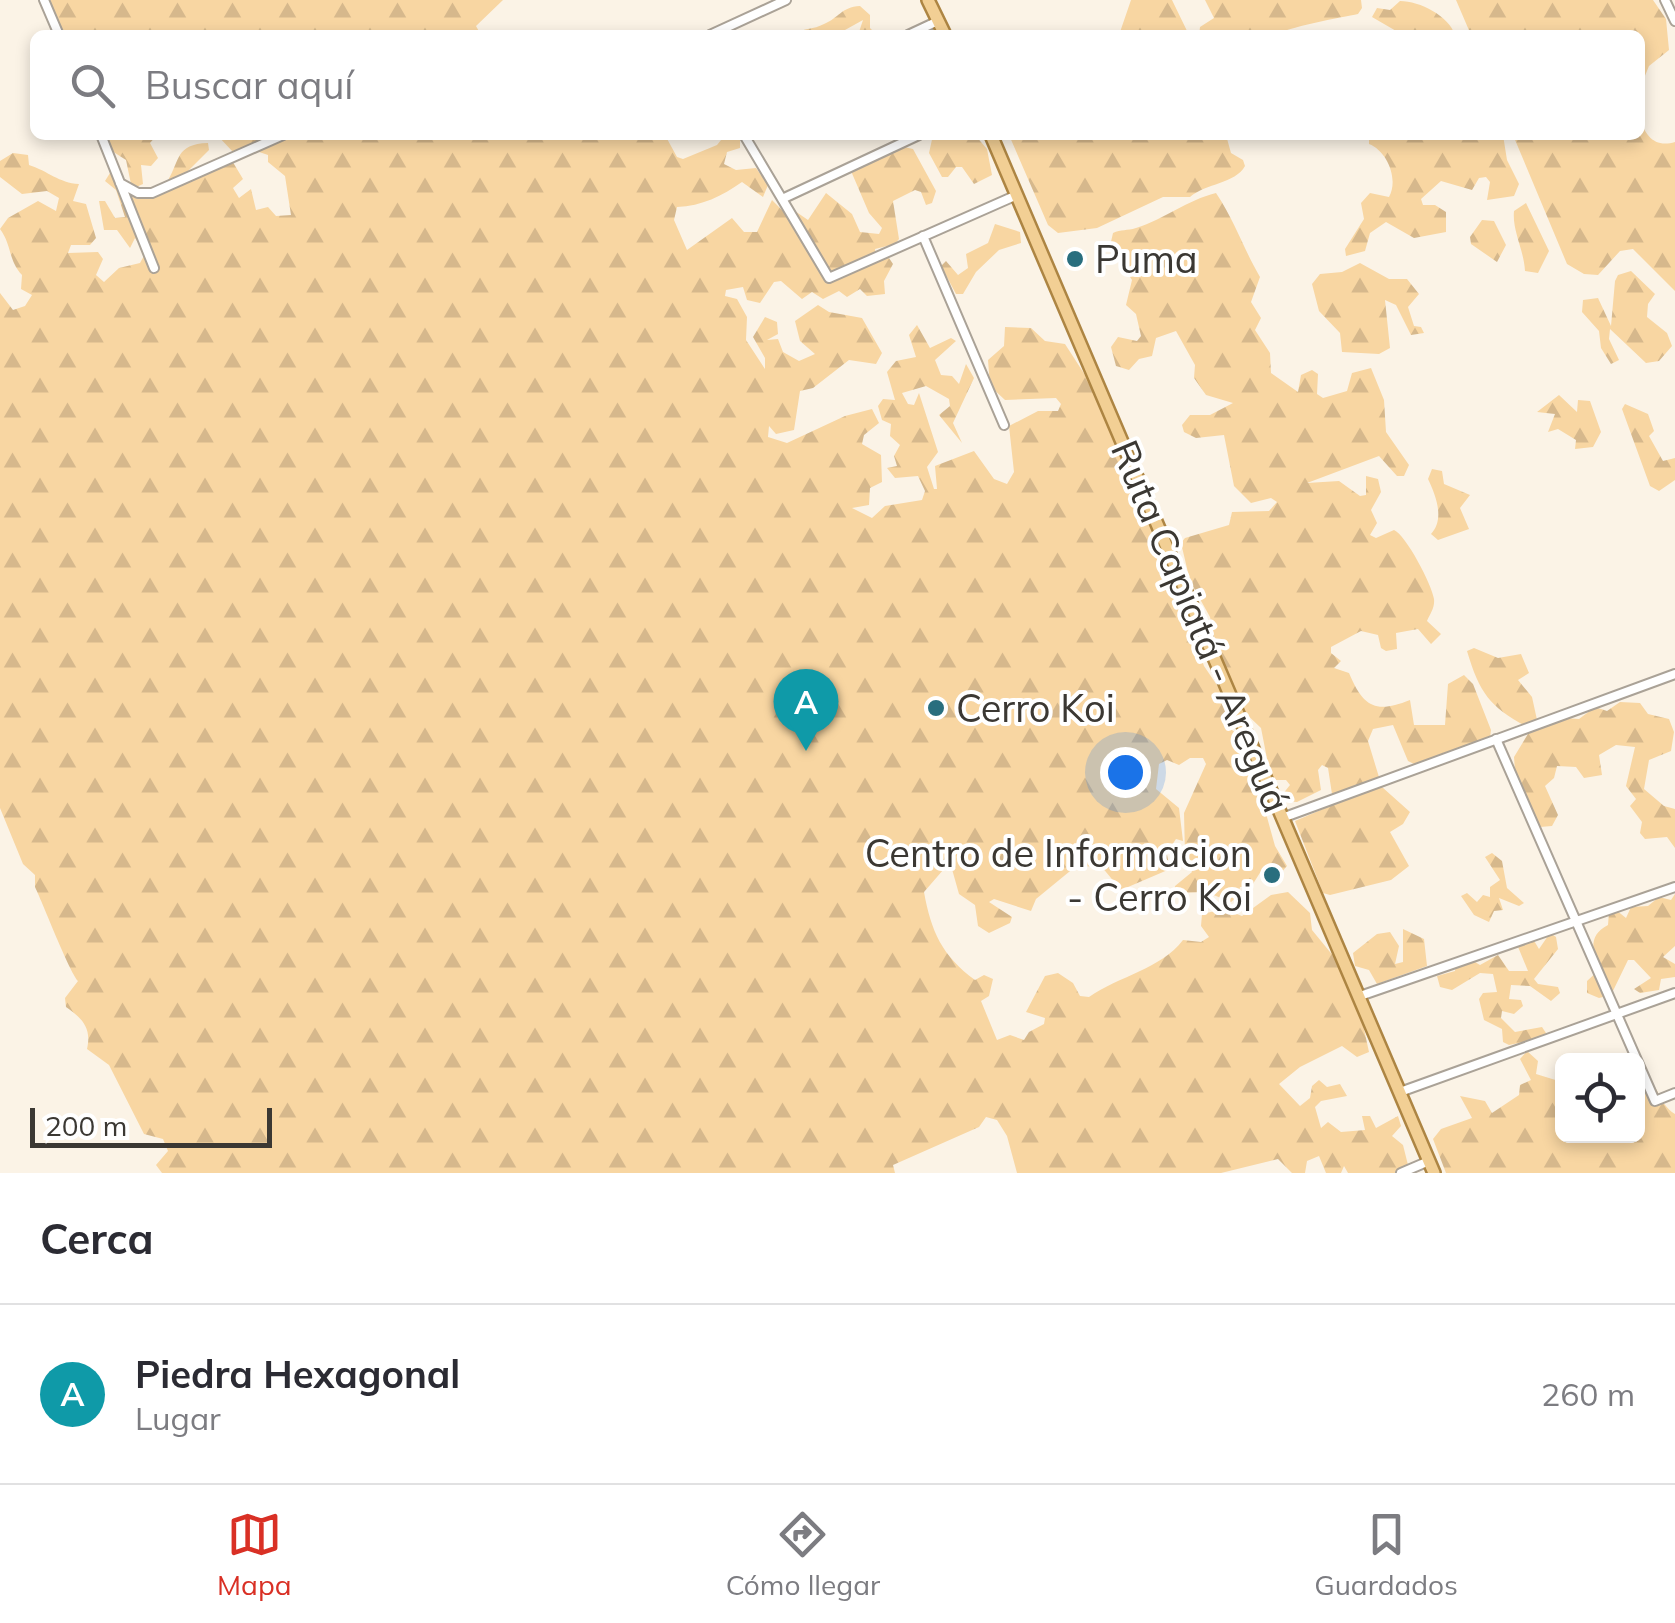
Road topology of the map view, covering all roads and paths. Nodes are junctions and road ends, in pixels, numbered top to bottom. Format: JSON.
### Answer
{"nodes":[{"id":1,"x":44,"y":0,"type":"edge"},
{"id":2,"x":786,"y":0,"type":"edge"},
{"id":3,"x":928,"y":0,"type":"edge"},
{"id":4,"x":1665,"y":0,"type":"edge"},
{"id":5,"x":938,"y":21,"type":"junction"},
{"id":6,"x":1675,"y":21,"type":"edge"},
{"id":7,"x":57,"y":30,"type":"edge"},
{"id":8,"x":721,"y":30,"type":"edge"},
{"id":9,"x":919,"y":30,"type":"edge"},
{"id":10,"x":942,"y":30,"type":"edge"},
{"id":11,"x":102,"y":140,"type":"edge"},
{"id":12,"x":272,"y":140,"type":"edge"},
{"id":13,"x":747,"y":140,"type":"edge"},
{"id":14,"x":908,"y":140,"type":"edge"},
{"id":15,"x":993,"y":140,"type":"edge"},
{"id":16,"x":120,"y":183,"type":"junction"},
{"id":17,"x":1017,"y":195,"type":"junction"},
{"id":18,"x":782,"y":199,"type":"junction"},
{"id":19,"x":923,"y":236,"type":"junction"},
{"id":20,"x":154,"y":268,"type":"dead end"},
{"id":21,"x":1004,"y":425,"type":"dead end"},
{"id":22,"x":1675,"y":674,"type":"edge"},
{"id":23,"x":1496,"y":740,"type":"junction"},
{"id":24,"x":1282,"y":818,"type":"junction"},
{"id":25,"x":1675,"y":888,"type":"edge"},
{"id":26,"x":1577,"y":924,"type":"junction"},
{"id":27,"x":1675,"y":993,"type":"edge"},
{"id":28,"x":1360,"y":996,"type":"junction"},
{"id":29,"x":1617,"y":1014,"type":"junction"},
{"id":30,"x":1400,"y":1092,"type":"junction"},
{"id":31,"x":1675,"y":1093,"type":"edge"},
{"id":32,"x":1431,"y":1167,"type":"edge"},
{"id":33,"x":1400,"y":1173,"type":"edge"}],
"edges":[{"from":1,"to":7,"type":"street"},
{"from":2,"to":8,"type":"street"},
{"from":3,"to":5,"type":"main road"},
{"from":4,"to":6,"type":"street"},
{"from":5,"to":9,"type":"street"},
{"from":5,"to":10,"type":"main road"},
{"from":11,"to":16,"type":"street"},
{"from":12,"to":16,"type":"street"},
{"from":13,"to":18,"type":"street"},
{"from":14,"to":18,"type":"street"},
{"from":15,"to":17,"type":"main road","name":"Ruta Capiatá - Areguá"},
{"from":16,"to":20,"type":"street"},
{"from":17,"to":19,"type":"street"},
{"from":17,"to":24,"type":"main road","name":"Ruta Capiatá - Areguá"},
{"from":18,"to":19,"type":"street"},
{"from":19,"to":21,"type":"street"},
{"from":22,"to":23,"type":"street"},
{"from":23,"to":24,"type":"street"},
{"from":23,"to":26,"type":"street"},
{"from":24,"to":28,"type":"main road","name":"Ruta Capiatá - Areguá"},
{"from":25,"to":26,"type":"street"},
{"from":26,"to":28,"type":"street"},
{"from":26,"to":29,"type":"street"},
{"from":27,"to":29,"type":"street"},
{"from":28,"to":30,"type":"main road","name":"Ruta Capiatá - Areguá"},
{"from":29,"to":30,"type":"street"},
{"from":29,"to":31,"type":"street"},
{"from":30,"to":32,"type":"main road","name":"Ruta Capiatá - Areguá"},
{"from":32,"to":33,"type":"street"}]}
